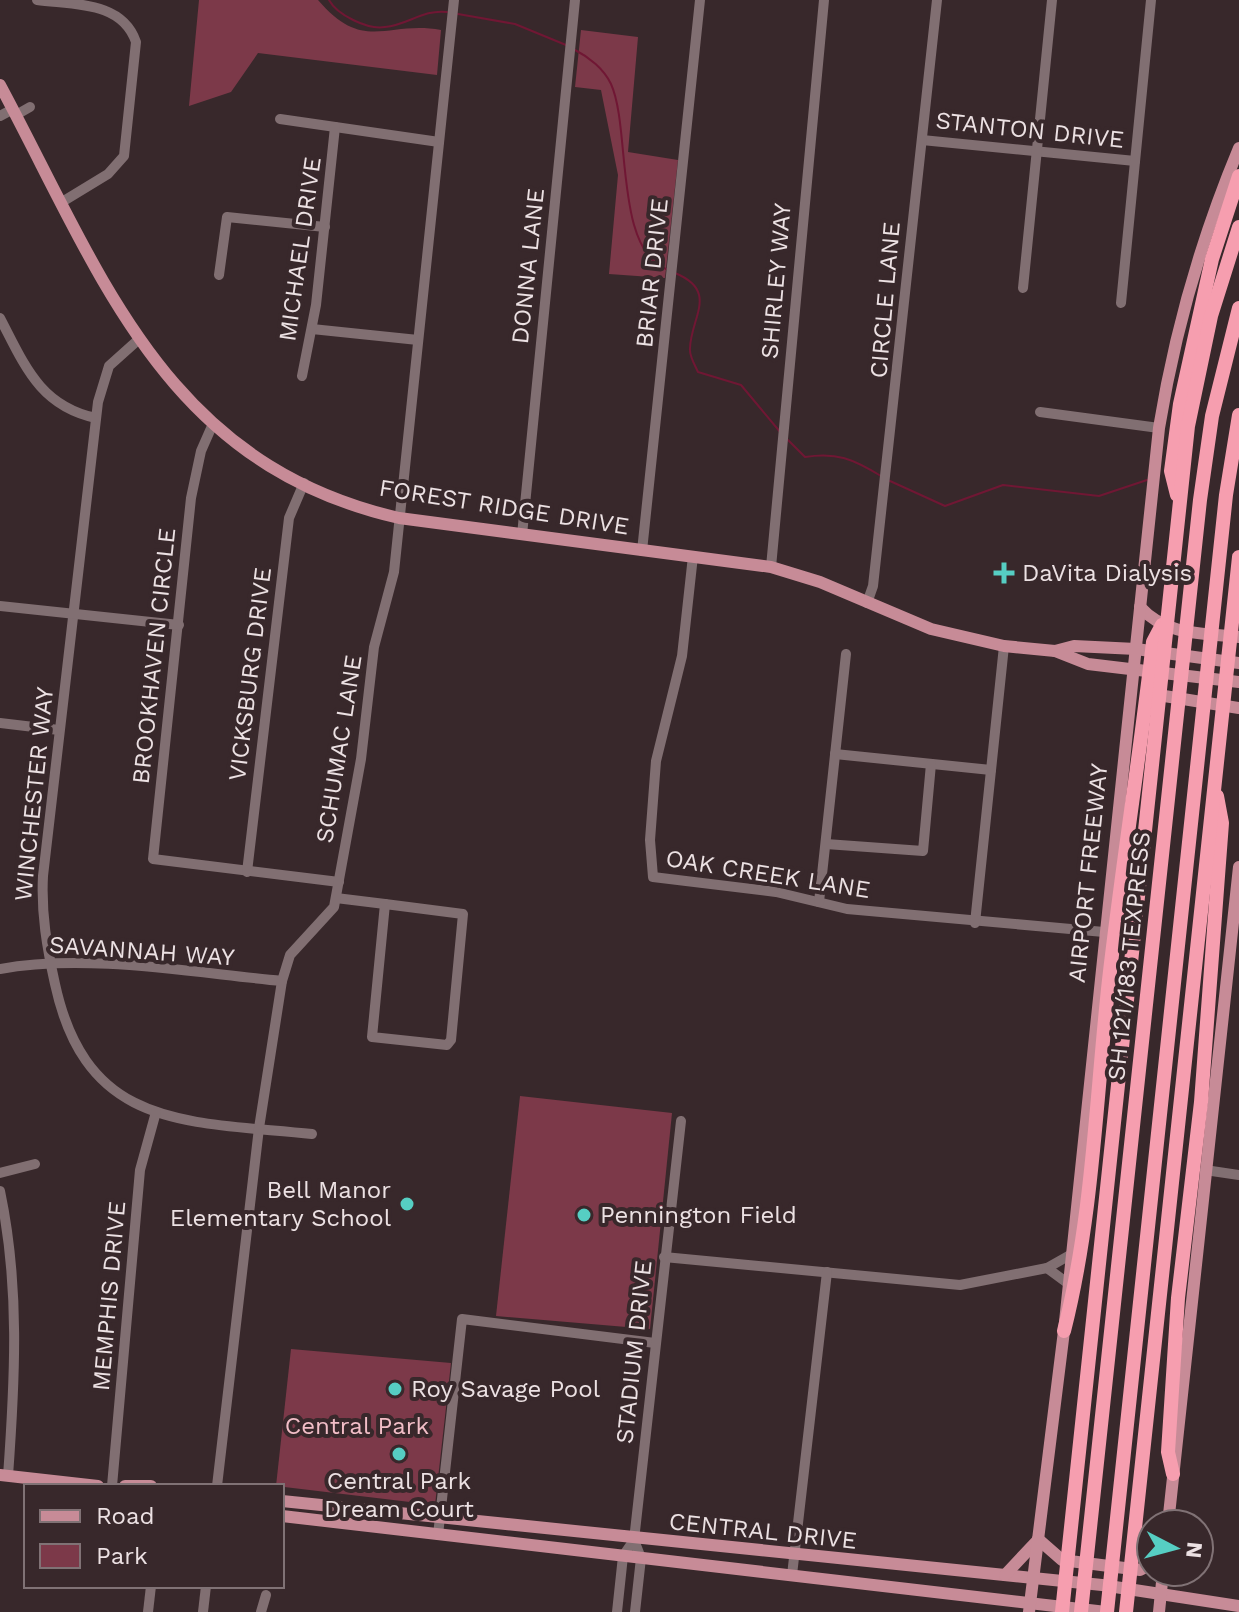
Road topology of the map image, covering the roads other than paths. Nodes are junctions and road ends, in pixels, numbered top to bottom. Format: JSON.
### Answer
{"nodes":[{"id":1,"x":37,"y":0,"type":"edge"},
{"id":2,"x":575,"y":0,"type":"edge"},
{"id":3,"x":700,"y":0,"type":"edge"},
{"id":4,"x":824,"y":0,"type":"edge"},
{"id":5,"x":937,"y":0,"type":"edge"},
{"id":6,"x":1052,"y":0,"type":"edge"},
{"id":7,"x":1151,"y":0,"type":"edge"},
{"id":8,"x":453,"y":9,"type":"edge"},
{"id":9,"x":0,"y":85,"type":"edge"},
{"id":10,"x":30,"y":107,"type":"dead end"},
{"id":11,"x":14,"y":112,"type":"junction"},
{"id":12,"x":0,"y":116,"type":"edge"},
{"id":13,"x":280,"y":119,"type":"dead end"},
{"id":14,"x":335,"y":127,"type":"junction"},
{"id":15,"x":922,"y":140,"type":"junction"},
{"id":16,"x":439,"y":142,"type":"junction"},
{"id":17,"x":1239,"y":148,"type":"edge"},
{"id":18,"x":1037,"y":151,"type":"junction"},
{"id":19,"x":1135,"y":161,"type":"junction"},
{"id":20,"x":1239,"y":176,"type":"edge"},
{"id":21,"x":62,"y":202,"type":"junction"},
{"id":22,"x":325,"y":227,"type":"junction"},
{"id":23,"x":1239,"y":227,"type":"edge"},
{"id":24,"x":219,"y":275,"type":"dead end"},
{"id":25,"x":1023,"y":288,"type":"dead end"},
{"id":26,"x":1121,"y":303,"type":"dead end"},
{"id":27,"x":1239,"y":308,"type":"edge"},
{"id":28,"x":1,"y":323,"type":"edge"},
{"id":29,"x":312,"y":329,"type":"junction"},
{"id":30,"x":138,"y":340,"type":"junction"},
{"id":31,"x":418,"y":340,"type":"junction"},
{"id":32,"x":302,"y":376,"type":"dead end"},
{"id":33,"x":1040,"y":412,"type":"dead end"},
{"id":34,"x":1239,"y":415,"type":"edge"},
{"id":35,"x":96,"y":418,"type":"junction"},
{"id":36,"x":212,"y":426,"type":"junction"},
{"id":37,"x":1159,"y":428,"type":"junction"},
{"id":38,"x":304,"y":483,"type":"junction"},
{"id":39,"x":1179,"y":502,"type":"junction"},
{"id":40,"x":399,"y":518,"type":"junction"},
{"id":41,"x":522,"y":535,"type":"junction"},
{"id":42,"x":642,"y":551,"type":"junction"},
{"id":43,"x":693,"y":556,"type":"junction"},
{"id":44,"x":1239,"y":557,"type":"edge"},
{"id":45,"x":771,"y":567,"type":"junction"},
{"id":46,"x":867,"y":603,"type":"junction"},
{"id":47,"x":0,"y":606,"type":"edge"},
{"id":48,"x":1140,"y":607,"type":"junction"},
{"id":49,"x":73,"y":614,"type":"junction"},
{"id":50,"x":179,"y":625,"type":"junction"},
{"id":51,"x":1235,"y":632,"type":"edge"},
{"id":52,"x":1004,"y":646,"type":"junction"},
{"id":53,"x":1136,"y":649,"type":"junction"},
{"id":54,"x":1055,"y":651,"type":"junction"},
{"id":55,"x":846,"y":654,"type":"dead end"},
{"id":56,"x":1239,"y":663,"type":"edge"},
{"id":57,"x":1134,"y":670,"type":"junction"},
{"id":58,"x":1239,"y":682,"type":"edge"},
{"id":59,"x":1130,"y":703,"type":"junction"},
{"id":60,"x":1239,"y":708,"type":"edge"},
{"id":61,"x":1151,"y":710,"type":"junction"},
{"id":62,"x":0,"y":723,"type":"edge"},
{"id":63,"x":59,"y":730,"type":"junction"},
{"id":64,"x":835,"y":754,"type":"junction"},
{"id":65,"x":931,"y":764,"type":"junction"},
{"id":66,"x":991,"y":770,"type":"junction"},
{"id":67,"x":1214,"y":780,"type":"junction"},
{"id":68,"x":826,"y":844,"type":"junction"},
{"id":69,"x":1239,"y":867,"type":"edge"},
{"id":70,"x":247,"y":872,"type":"junction"},
{"id":71,"x":339,"y":882,"type":"junction"},
{"id":72,"x":336,"y":898,"type":"junction"},
{"id":73,"x":819,"y":902,"type":"junction"},
{"id":74,"x":385,"y":904,"type":"junction"},
{"id":75,"x":975,"y":923,"type":"junction"},
{"id":76,"x":1104,"y":932,"type":"junction"},
{"id":77,"x":50,"y":963,"type":"junction"},
{"id":78,"x":0,"y":969,"type":"edge"},
{"id":79,"x":282,"y":981,"type":"junction"},
{"id":80,"x":156,"y":1112,"type":"junction"},
{"id":81,"x":681,"y":1121,"type":"dead end"},
{"id":82,"x":259,"y":1128,"type":"junction"},
{"id":83,"x":312,"y":1134,"type":"dead end"},
{"id":84,"x":35,"y":1164,"type":"dead end"},
{"id":85,"x":1205,"y":1170,"type":"junction"},
{"id":86,"x":0,"y":1173,"type":"edge"},
{"id":87,"x":1239,"y":1175,"type":"edge"},
{"id":88,"x":0,"y":1191,"type":"edge"},
{"id":89,"x":1070,"y":1255,"type":"junction"},
{"id":90,"x":664,"y":1257,"type":"junction"},
{"id":91,"x":1047,"y":1268,"type":"junction"},
{"id":92,"x":827,"y":1272,"type":"junction"},
{"id":93,"x":1066,"y":1282,"type":"junction"},
{"id":94,"x":1064,"y":1331,"type":"junction"},
{"id":95,"x":655,"y":1343,"type":"junction"},
{"id":96,"x":1173,"y":1474,"type":"junction"},
{"id":97,"x":4,"y":1475,"type":"edge"},
{"id":98,"x":81,"y":1484,"type":"edge"},
{"id":99,"x":112,"y":1484,"type":"edge"},
{"id":100,"x":217,"y":1484,"type":"edge"},
{"id":101,"x":284,"y":1501,"type":"edge"},
{"id":102,"x":1170,"y":1508,"type":"edge"},
{"id":103,"x":284,"y":1516,"type":"edge"},
{"id":104,"x":440,"y":1517,"type":"junction"},
{"id":105,"x":482,"y":1521,"type":"junction"},
{"id":106,"x":438,"y":1535,"type":"junction"},
{"id":107,"x":1038,"y":1539,"type":"junction"},
{"id":108,"x":480,"y":1540,"type":"junction"},
{"id":109,"x":634,"y":1540,"type":"junction"},
{"id":110,"x":794,"y":1555,"type":"junction"},
{"id":111,"x":623,"y":1556,"type":"junction"},
{"id":112,"x":641,"y":1558,"type":"junction"},
{"id":113,"x":835,"y":1559,"type":"junction"},
{"id":114,"x":1135,"y":1569,"type":"edge"},
{"id":115,"x":792,"y":1575,"type":"junction"},
{"id":116,"x":1005,"y":1575,"type":"junction"},
{"id":117,"x":1033,"y":1578,"type":"junction"},
{"id":118,"x":833,"y":1580,"type":"junction"},
{"id":119,"x":151,"y":1588,"type":"edge"},
{"id":120,"x":206,"y":1588,"type":"edge"},
{"id":121,"x":1161,"y":1588,"type":"edge"},
{"id":122,"x":1160,"y":1594,"type":"junction"},
{"id":123,"x":266,"y":1595,"type":"dead end"},
{"id":124,"x":999,"y":1601,"type":"junction"},
{"id":125,"x":1239,"y":1606,"type":"edge"},
{"id":126,"x":1030,"y":1608,"type":"edge"},
{"id":127,"x":148,"y":1612,"type":"edge"},
{"id":128,"x":203,"y":1612,"type":"edge"},
{"id":129,"x":261,"y":1612,"type":"edge"},
{"id":130,"x":617,"y":1612,"type":"edge"},
{"id":131,"x":635,"y":1612,"type":"edge"},
{"id":132,"x":1009,"y":1612,"type":"edge"},
{"id":133,"x":1062,"y":1612,"type":"edge"},
{"id":134,"x":1081,"y":1612,"type":"edge"},
{"id":135,"x":1106,"y":1612,"type":"edge"},
{"id":136,"x":1126,"y":1612,"type":"edge"},
{"id":137,"x":1159,"y":1612,"type":"edge"}],
"edges":[{"from":1,"to":21,"type":"street"},
{"from":2,"to":41,"type":"street","name":"DONNA LANE"},
{"from":3,"to":42,"type":"street","name":"BRIAR DRIVE"},
{"from":4,"to":45,"type":"street","name":"SHIRLEY WAY"},
{"from":5,"to":15,"type":"street","name":"CIRCLE LANE"},
{"from":6,"to":18,"type":"street"},
{"from":7,"to":19,"type":"street"},
{"from":8,"to":16,"type":"street","name":"SCHUMAC LANE"},
{"from":9,"to":11,"type":"main road","name":"FOREST RIDGE DRIVE"},
{"from":10,"to":11,"type":"street"},
{"from":11,"to":12,"type":"street"},
{"from":11,"to":21,"type":"main road","name":"FOREST RIDGE DRIVE"},
{"from":13,"to":14,"type":"street"},
{"from":14,"to":16,"type":"street"},
{"from":14,"to":22,"type":"street","name":"MICHAEL DRIVE"},
{"from":15,"to":18,"type":"street","name":"STANTON DRIVE"},
{"from":15,"to":46,"type":"street","name":"CIRCLE LANE"},
{"from":16,"to":31,"type":"street","name":"SCHUMAC LANE"},
{"from":17,"to":37,"type":"main road","name":"AIRPORT FREEWAY"},
{"from":18,"to":19,"type":"street","name":"STANTON DRIVE"},
{"from":18,"to":25,"type":"street"},
{"from":19,"to":26,"type":"street"},
{"from":20,"to":39,"type":"highway"},
{"from":21,"to":30,"type":"main road","name":"FOREST RIDGE DRIVE"},
{"from":22,"to":24,"type":"street"},
{"from":22,"to":29,"type":"street","name":"MICHAEL DRIVE"},
{"from":23,"to":39,"type":"highway"},
{"from":27,"to":134,"type":"highway","name":"SH 121/183 TEXPRESS"},
{"from":28,"to":35,"type":"street"},
{"from":29,"to":31,"type":"street"},
{"from":29,"to":32,"type":"street","name":"MICHAEL DRIVE"},
{"from":30,"to":35,"type":"street","name":"WINCHESTER WAY"},
{"from":30,"to":36,"type":"main road","name":"FOREST RIDGE DRIVE"},
{"from":31,"to":40,"type":"street","name":"SCHUMAC LANE"},
{"from":33,"to":37,"type":"street"},
{"from":34,"to":135,"type":"highway","name":"SH 121/183 TEXPRESS"},
{"from":35,"to":49,"type":"street","name":"WINCHESTER WAY"},
{"from":36,"to":38,"type":"main road","name":"FOREST RIDGE DRIVE"},
{"from":36,"to":50,"type":"street","name":"BROOKHAVEN CIRCLE"},
{"from":37,"to":48,"type":"main road","name":"AIRPORT FREEWAY"},
{"from":38,"to":40,"type":"main road","name":"FOREST RIDGE DRIVE"},
{"from":38,"to":70,"type":"street","name":"VICKSBURG DRIVE"},
{"from":39,"to":61,"type":"highway"},
{"from":40,"to":41,"type":"main road","name":"FOREST RIDGE DRIVE"},
{"from":40,"to":71,"type":"street","name":"SCHUMAC LANE"},
{"from":41,"to":42,"type":"main road","name":"FOREST RIDGE DRIVE"},
{"from":42,"to":43,"type":"main road","name":"FOREST RIDGE DRIVE"},
{"from":43,"to":45,"type":"main road","name":"FOREST RIDGE DRIVE"},
{"from":43,"to":73,"type":"street","name":"OAK CREEK LANE"},
{"from":44,"to":51,"type":"highway"},
{"from":45,"to":46,"type":"main road","name":"FOREST RIDGE DRIVE"},
{"from":46,"to":52,"type":"main road","name":"FOREST RIDGE DRIVE"},
{"from":47,"to":49,"type":"street"},
{"from":48,"to":51,"type":"main road"},
{"from":48,"to":53,"type":"main road","name":"AIRPORT FREEWAY"},
{"from":49,"to":50,"type":"street"},
{"from":49,"to":63,"type":"street","name":"WINCHESTER WAY"},
{"from":50,"to":70,"type":"street","name":"BROOKHAVEN CIRCLE"},
{"from":51,"to":67,"type":"highway"},
{"from":52,"to":54,"type":"main road","name":"FOREST RIDGE DRIVE"},
{"from":52,"to":66,"type":"street"},
{"from":53,"to":54,"type":"main road","name":"FOREST RIDGE DRIVE"},
{"from":53,"to":56,"type":"main road","name":"FOREST RIDGE DRIVE"},
{"from":53,"to":57,"type":"main road","name":"AIRPORT FREEWAY"},
{"from":54,"to":57,"type":"main road","name":"FOREST RIDGE DRIVE"},
{"from":55,"to":64,"type":"street"},
{"from":57,"to":58,"type":"main road","name":"FOREST RIDGE DRIVE"},
{"from":57,"to":59,"type":"main road","name":"AIRPORT FREEWAY"},
{"from":59,"to":60,"type":"main road"},
{"from":59,"to":76,"type":"main road","name":"AIRPORT FREEWAY"},
{"from":61,"to":94,"type":"highway"},
{"from":61,"to":133,"type":"highway"},
{"from":62,"to":63,"type":"street"},
{"from":63,"to":77,"type":"street","name":"WINCHESTER WAY"},
{"from":64,"to":65,"type":"street"},
{"from":64,"to":68,"type":"street"},
{"from":65,"to":66,"type":"street"},
{"from":65,"to":68,"type":"street"},
{"from":66,"to":75,"type":"street"},
{"from":67,"to":96,"type":"highway"},
{"from":67,"to":136,"type":"highway"},
{"from":68,"to":73,"type":"street"},
{"from":69,"to":85,"type":"main road"},
{"from":70,"to":71,"type":"street"},
{"from":71,"to":72,"type":"street","name":"SCHUMAC LANE"},
{"from":72,"to":74,"type":"street"},
{"from":72,"to":79,"type":"street","name":"SCHUMAC LANE"},
{"from":73,"to":75,"type":"street","name":"OAK CREEK LANE"},
{"from":74,"to":74,"type":"street"},
{"from":75,"to":76,"type":"street","name":"OAK CREEK LANE"},
{"from":76,"to":89,"type":"main road","name":"AIRPORT FREEWAY"},
{"from":77,"to":78,"type":"street","name":"SAVANNAH WAY"},
{"from":77,"to":79,"type":"street","name":"SAVANNAH WAY"},
{"from":77,"to":80,"type":"street","name":"WINCHESTER WAY"},
{"from":79,"to":82,"type":"street","name":"SCHUMAC LANE"},
{"from":80,"to":82,"type":"street","name":"WINCHESTER WAY"},
{"from":80,"to":99,"type":"street","name":"MEMPHIS DRIVE"},
{"from":81,"to":90,"type":"street","name":"STADIUM DRIVE"},
{"from":82,"to":83,"type":"street","name":"WINCHESTER WAY"},
{"from":82,"to":100,"type":"street","name":"SCHUMAC LANE"},
{"from":84,"to":86,"type":"street"},
{"from":85,"to":87,"type":"street"},
{"from":85,"to":96,"type":"main road"},
{"from":88,"to":97,"type":"street"},
{"from":89,"to":91,"type":"street"},
{"from":89,"to":93,"type":"main road","name":"AIRPORT FREEWAY"},
{"from":90,"to":92,"type":"street"},
{"from":90,"to":95,"type":"street","name":"STADIUM DRIVE"},
{"from":91,"to":92,"type":"street"},
{"from":91,"to":93,"type":"street"},
{"from":92,"to":110,"type":"street"},
{"from":93,"to":94,"type":"main road","name":"AIRPORT FREEWAY"},
{"from":94,"to":107,"type":"main road","name":"AIRPORT FREEWAY"},
{"from":95,"to":104,"type":"street"},
{"from":95,"to":109,"type":"street","name":"STADIUM DRIVE"},
{"from":96,"to":102,"type":"main road"},
{"from":97,"to":98,"type":"main road"},
{"from":101,"to":104,"type":"main road","name":"CENTRAL DRIVE"},
{"from":103,"to":106,"type":"main road","name":"CENTRAL DRIVE"},
{"from":104,"to":105,"type":"main road","name":"CENTRAL DRIVE"},
{"from":104,"to":106,"type":"street"},
{"from":105,"to":108,"type":"main road"},
{"from":105,"to":109,"type":"main road","name":"CENTRAL DRIVE"},
{"from":106,"to":108,"type":"main road","name":"CENTRAL DRIVE"},
{"from":107,"to":114,"type":"main road"},
{"from":107,"to":116,"type":"main road"},
{"from":107,"to":117,"type":"main road","name":"AIRPORT FREEWAY"},
{"from":108,"to":111,"type":"main road","name":"CENTRAL DRIVE"},
{"from":109,"to":110,"type":"main road","name":"CENTRAL DRIVE"},
{"from":109,"to":111,"type":"street"},
{"from":109,"to":112,"type":"street"},
{"from":110,"to":113,"type":"main road","name":"CENTRAL DRIVE"},
{"from":110,"to":115,"type":"street"},
{"from":111,"to":112,"type":"main road","name":"CENTRAL DRIVE"},
{"from":111,"to":130,"type":"street"},
{"from":112,"to":115,"type":"main road","name":"CENTRAL DRIVE"},
{"from":112,"to":131,"type":"street"},
{"from":113,"to":116,"type":"main road","name":"CENTRAL DRIVE"},
{"from":113,"to":118,"type":"main road"},
{"from":115,"to":118,"type":"main road","name":"CENTRAL DRIVE"},
{"from":116,"to":117,"type":"main road","name":"CENTRAL DRIVE"},
{"from":117,"to":122,"type":"main road","name":"CENTRAL DRIVE"},
{"from":117,"to":126,"type":"main road","name":"AIRPORT FREEWAY"},
{"from":118,"to":124,"type":"main road","name":"CENTRAL DRIVE"},
{"from":119,"to":127,"type":"street"},
{"from":120,"to":128,"type":"street"},
{"from":121,"to":122,"type":"main road"},
{"from":122,"to":125,"type":"main road","name":"CENTRAL DRIVE"},
{"from":122,"to":137,"type":"main road"},
{"from":123,"to":129,"type":"street"},
{"from":124,"to":126,"type":"main road","name":"CENTRAL DRIVE"},
{"from":124,"to":132,"type":"main road"},
{"from":126,"to":135,"type":"main road","name":"CENTRAL DRIVE"}]}
